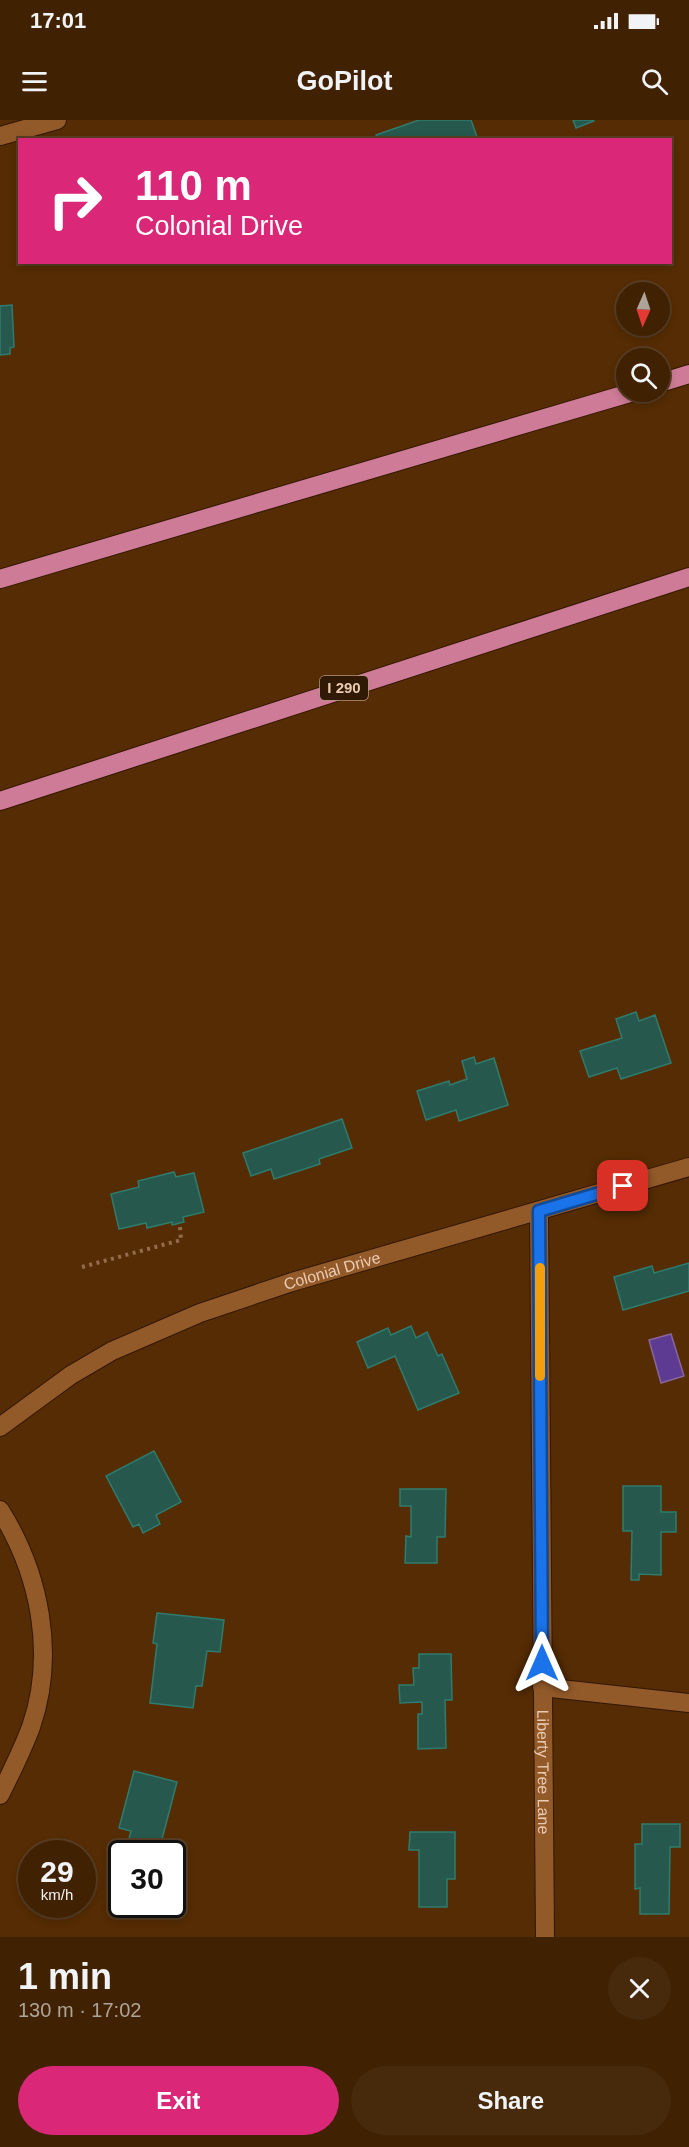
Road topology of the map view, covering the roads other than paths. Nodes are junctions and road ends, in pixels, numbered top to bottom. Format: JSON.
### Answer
{"nodes":[{"id":1,"x":57,"y":120,"type":"edge"},
{"id":2,"x":0,"y":136,"type":"edge"},
{"id":3,"x":689,"y":374,"type":"edge"},
{"id":4,"x":670,"y":381,"type":"edge"},
{"id":5,"x":616,"y":397,"type":"edge"},
{"id":6,"x":689,"y":577,"type":"edge"},
{"id":7,"x":0,"y":579,"type":"edge"},
{"id":8,"x":0,"y":801,"type":"edge"},
{"id":9,"x":689,"y":1167,"type":"edge"},
{"id":10,"x":539,"y":1211,"type":"junction"},
{"id":11,"x":0,"y":1427,"type":"edge"},
{"id":12,"x":0,"y":1510,"type":"edge"},
{"id":13,"x":542,"y":1687,"type":"junction"},
{"id":14,"x":689,"y":1703,"type":"edge"},
{"id":15,"x":0,"y":1795,"type":"edge"},
{"id":16,"x":545,"y":1937,"type":"edge"}],
"edges":[{"from":1,"to":2,"type":"street"},
{"from":3,"to":4,"type":"highway"},
{"from":5,"to":7,"type":"highway"},
{"from":6,"to":8,"type":"highway","number":"I 290"},
{"from":9,"to":10,"type":"street","name":"Colonial Drive"},
{"from":10,"to":11,"type":"street","name":"Colonial Drive"},
{"from":10,"to":13,"type":"street","name":"Liberty Tree Lane"},
{"from":12,"to":15,"type":"street"},
{"from":13,"to":14,"type":"street"},
{"from":13,"to":16,"type":"street","name":"Liberty Tree Lane"}]}
